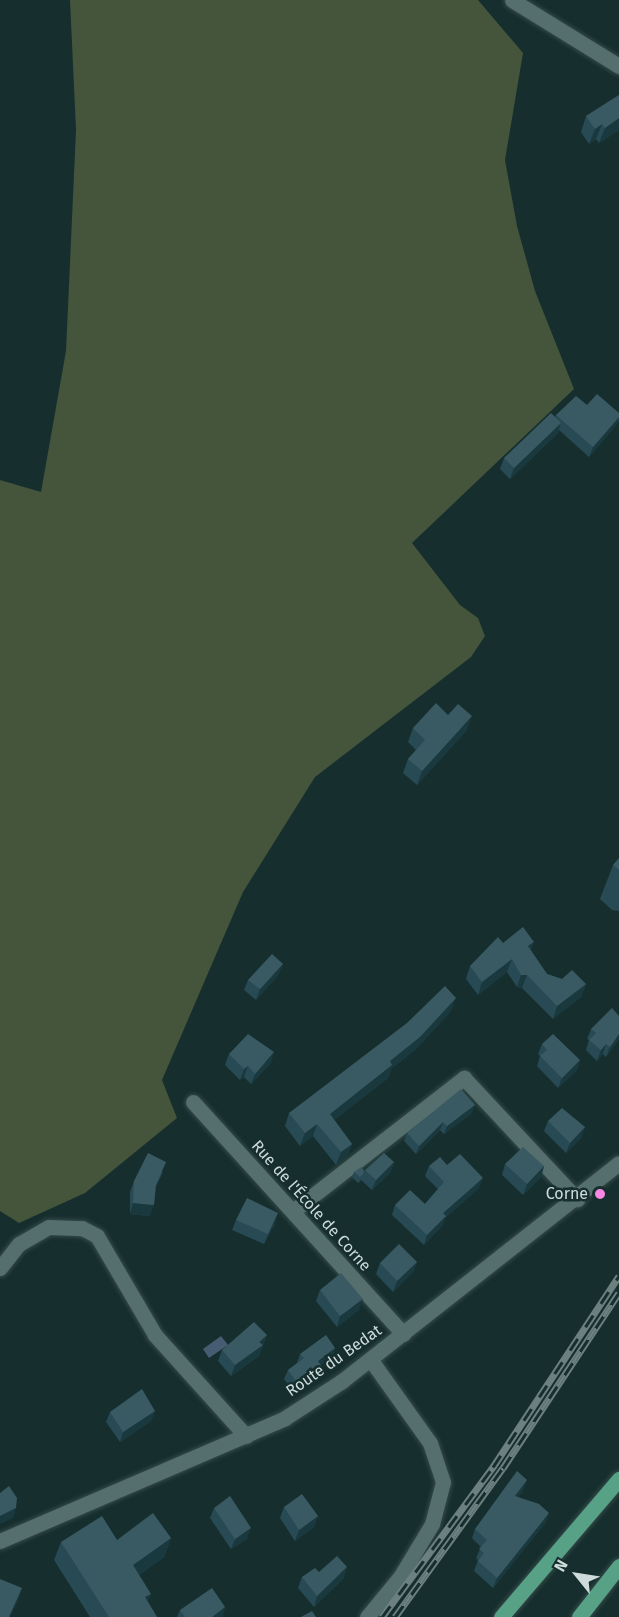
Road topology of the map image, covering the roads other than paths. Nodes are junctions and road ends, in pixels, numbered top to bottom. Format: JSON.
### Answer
{"nodes":[{"id":1,"x":512,"y":0,"type":"edge"},
{"id":2,"x":619,"y":66,"type":"edge"},
{"id":3,"x":193,"y":1102,"type":"dead end"},
{"id":4,"x":619,"y":1163,"type":"edge"},
{"id":5,"x":577,"y":1199,"type":"junction"},
{"id":6,"x":293,"y":1211,"type":"junction"},
{"id":7,"x":0,"y":1268,"type":"edge"},
{"id":8,"x":403,"y":1334,"type":"junction"},
{"id":9,"x":370,"y":1359,"type":"junction"},
{"id":10,"x":246,"y":1436,"type":"junction"},
{"id":11,"x":619,"y":1479,"type":"edge"},
{"id":12,"x":0,"y":1541,"type":"edge"},
{"id":13,"x":619,"y":1566,"type":"edge"},
{"id":14,"x":367,"y":1617,"type":"edge"},
{"id":15,"x":501,"y":1617,"type":"edge"},
{"id":16,"x":579,"y":1617,"type":"edge"}],
"edges":[{"from":1,"to":2,"type":"street"},
{"from":3,"to":6,"type":"street","name":"Rue de l'École de Corne"},
{"from":4,"to":5,"type":"street","name":"Route du Bedat"},
{"from":5,"to":6,"type":"street"},
{"from":5,"to":8,"type":"street","name":"Route du Bedat"},
{"from":6,"to":8,"type":"street","name":"Rue de l'École de Corne"},
{"from":7,"to":10,"type":"street"},
{"from":8,"to":9,"type":"street","name":"Route du Bedat"},
{"from":9,"to":10,"type":"street","name":"Route du Bedat"},
{"from":9,"to":14,"type":"street"},
{"from":10,"to":12,"type":"street","name":"Route du Bedat"},
{"from":11,"to":15,"type":"main road"},
{"from":13,"to":16,"type":"main road"}]}
